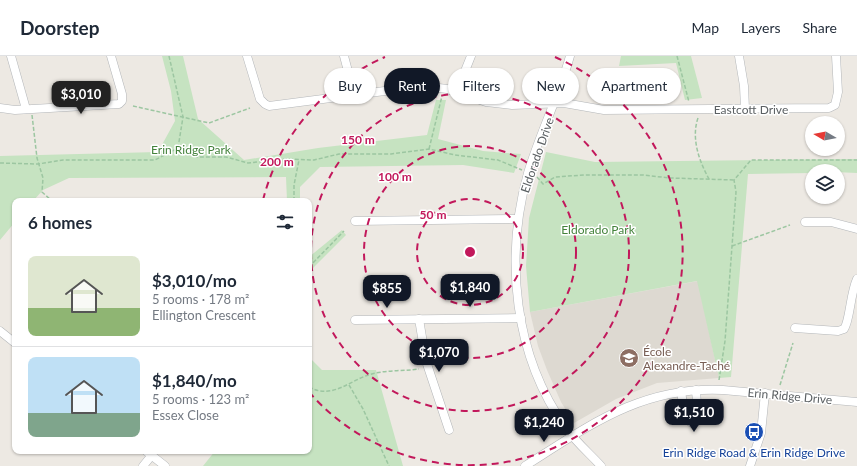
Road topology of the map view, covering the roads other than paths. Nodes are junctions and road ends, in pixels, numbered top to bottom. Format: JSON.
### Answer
{"nodes":[{"id":1,"x":11,"y":56,"type":"edge"},
{"id":2,"x":111,"y":56,"type":"edge"},
{"id":3,"x":247,"y":56,"type":"edge"},
{"id":4,"x":344,"y":56,"type":"edge"},
{"id":5,"x":471,"y":56,"type":"edge"},
{"id":6,"x":570,"y":56,"type":"edge"},
{"id":7,"x":739,"y":56,"type":"edge"},
{"id":8,"x":836,"y":56,"type":"edge"},
{"id":9,"x":347,"y":68,"type":"edge"},
{"id":10,"x":466,"y":68,"type":"edge"},
{"id":11,"x":566,"y":68,"type":"edge"},
{"id":12,"x":448,"y":90,"type":"edge"},
{"id":13,"x":376,"y":91,"type":"edge"},
{"id":14,"x":324,"y":98,"type":"edge"},
{"id":15,"x":555,"y":104,"type":"edge"},
{"id":16,"x":570,"y":104,"type":"edge"},
{"id":17,"x":0,"y":108,"type":"edge"},
{"id":18,"x":745,"y":109,"type":"junction"},
{"id":19,"x":29,"y":111,"type":"junction"},
{"id":20,"x":518,"y":219,"type":"junction"},
{"id":21,"x":355,"y":221,"type":"dead end"},
{"id":22,"x":804,"y":222,"type":"dead end"},
{"id":23,"x":857,"y":229,"type":"edge"},
{"id":24,"x":857,"y":279,"type":"edge"},
{"id":25,"x":521,"y":318,"type":"junction"},
{"id":26,"x":419,"y":319,"type":"junction"},
{"id":27,"x":355,"y":320,"type":"dead end"},
{"id":28,"x":795,"y":328,"type":"dead end"},
{"id":29,"x":0,"y":331,"type":"edge"},
{"id":30,"x":12,"y":341,"type":"edge"},
{"id":31,"x":696,"y":390,"type":"junction"},
{"id":32,"x":681,"y":391,"type":"junction"},
{"id":33,"x":765,"y":393,"type":"junction"},
{"id":34,"x":857,"y":402,"type":"edge"},
{"id":35,"x":449,"y":430,"type":"dead end"},
{"id":36,"x":573,"y":437,"type":"junction"},
{"id":37,"x":149,"y":454,"type":"edge"},
{"id":38,"x":150,"y":454,"type":"edge"},
{"id":39,"x":143,"y":466,"type":"edge"},
{"id":40,"x":165,"y":466,"type":"edge"},
{"id":41,"x":526,"y":466,"type":"edge"},
{"id":42,"x":601,"y":466,"type":"edge"},
{"id":43,"x":750,"y":466,"type":"edge"}],
"edges":[{"from":1,"to":19,"type":"street"},
{"from":2,"to":19,"type":"street"},
{"from":3,"to":14,"type":"street","name":"Eastcott Drive"},
{"from":4,"to":9,"type":"street"},
{"from":5,"to":10,"type":"street"},
{"from":6,"to":11,"type":"street","name":"Eldorado Drive"},
{"from":7,"to":18,"type":"street"},
{"from":8,"to":18,"type":"street","name":"Eastcott Drive"},
{"from":12,"to":13,"type":"street","name":"Eastcott Drive"},
{"from":15,"to":20,"type":"street","name":"Eldorado Drive"},
{"from":16,"to":18,"type":"street","name":"Eastcott Drive"},
{"from":17,"to":19,"type":"street"},
{"from":20,"to":21,"type":"street"},
{"from":20,"to":25,"type":"street","name":"Eldorado Drive"},
{"from":22,"to":23,"type":"street"},
{"from":24,"to":28,"type":"street"},
{"from":25,"to":26,"type":"street"},
{"from":25,"to":36,"type":"street","name":"Eldorado Drive"},
{"from":26,"to":27,"type":"street"},
{"from":26,"to":35,"type":"street"},
{"from":29,"to":30,"type":"street"},
{"from":31,"to":32,"type":"street","name":"Erin Ridge Drive"},
{"from":31,"to":32,"type":"street"},
{"from":31,"to":33,"type":"street","name":"Erin Ridge Drive"},
{"from":32,"to":36,"type":"street","name":"Erin Ridge Drive"},
{"from":33,"to":34,"type":"street","name":"Erin Ridge Drive"},
{"from":33,"to":43,"type":"street"},
{"from":36,"to":41,"type":"street","name":"Erin Ridge Drive"},
{"from":36,"to":42,"type":"street","name":"Eldorado Drive"},
{"from":37,"to":39,"type":"street"},
{"from":38,"to":40,"type":"street"}]}
